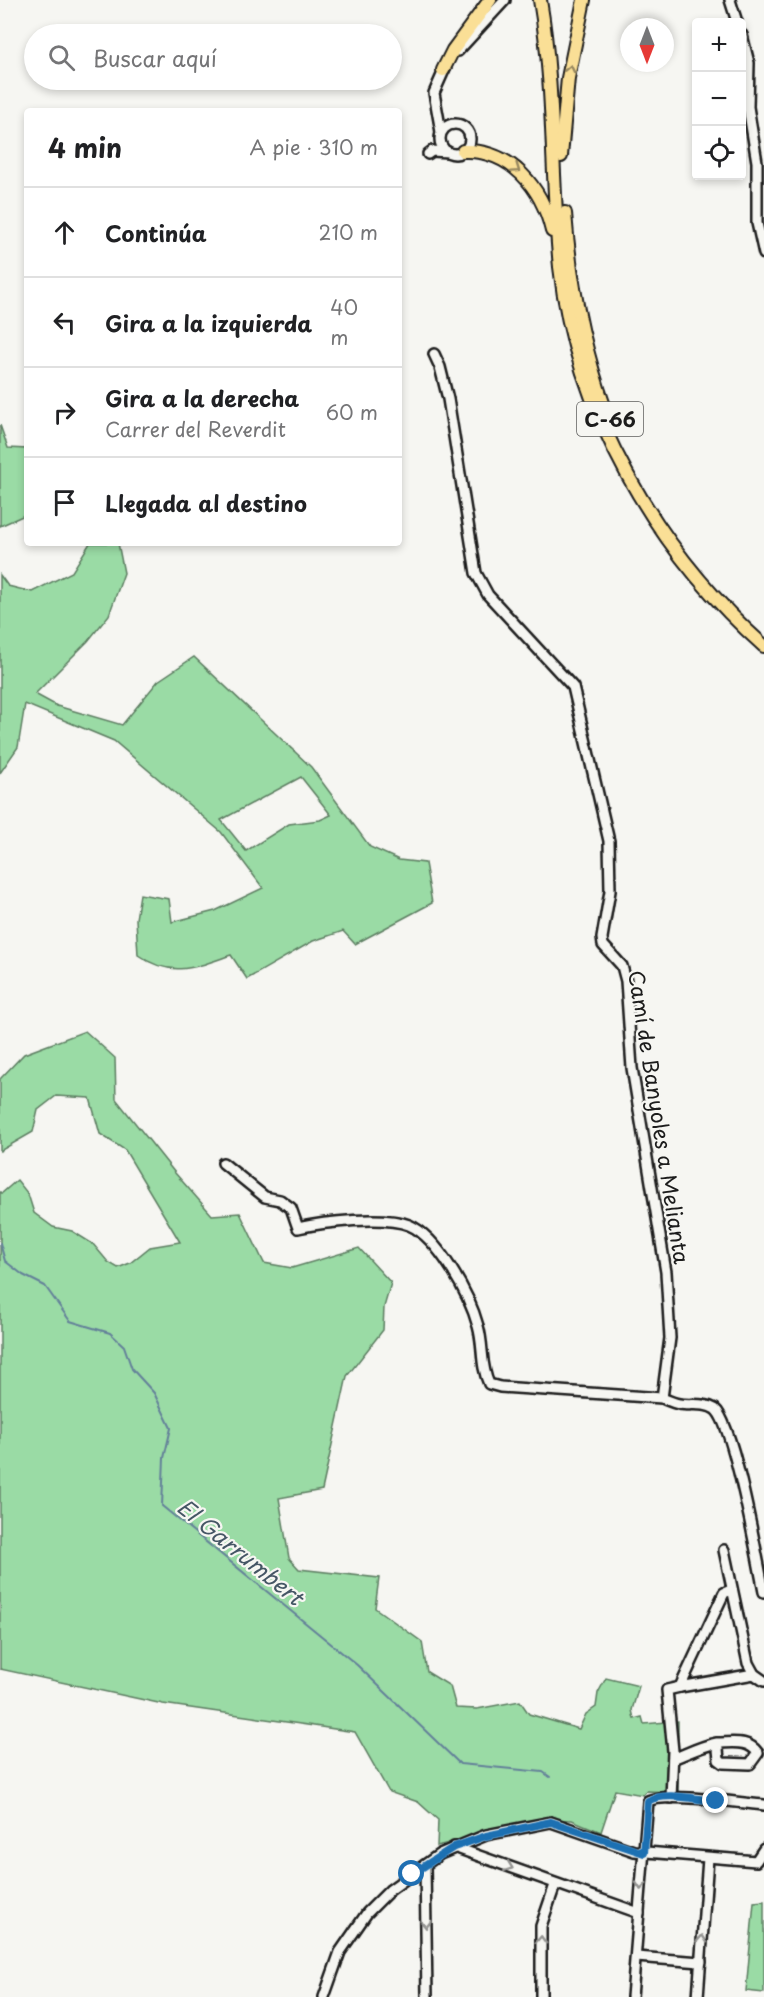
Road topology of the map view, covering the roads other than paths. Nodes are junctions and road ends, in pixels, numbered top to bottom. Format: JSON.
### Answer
{"nodes":[{"id":1,"x":489,"y":0,"type":"edge"},
{"id":2,"x":505,"y":0,"type":"edge"},
{"id":3,"x":540,"y":0,"type":"edge"},
{"id":4,"x":546,"y":0,"type":"edge"},
{"id":5,"x":584,"y":0,"type":"edge"},
{"id":6,"x":730,"y":0,"type":"edge"},
{"id":7,"x":736,"y":18,"type":"edge"},
{"id":8,"x":746,"y":52,"type":"edge"},
{"id":9,"x":443,"y":69,"type":"junction"},
{"id":10,"x":438,"y":111,"type":"junction"},
{"id":11,"x":454,"y":124,"type":"junction"},
{"id":12,"x":441,"y":135,"type":"junction"},
{"id":13,"x":463,"y":151,"type":"junction"},
{"id":14,"x":448,"y":152,"type":"junction"},
{"id":15,"x":561,"y":156,"type":"junction"},
{"id":16,"x":764,"y":254,"type":"edge"},
{"id":17,"x":560,"y":267,"type":"junction"},
{"id":18,"x":434,"y":354,"type":"dead end"},
{"id":19,"x":764,"y":637,"type":"edge"},
{"id":20,"x":764,"y":646,"type":"edge"},
{"id":21,"x":223,"y":1163,"type":"dead end"},
{"id":22,"x":662,"y":1398,"type":"junction"},
{"id":23,"x":724,"y":1550,"type":"dead end"},
{"id":24,"x":731,"y":1590,"type":"junction"},
{"id":25,"x":764,"y":1592,"type":"edge"},
{"id":26,"x":754,"y":1674,"type":"junction"},
{"id":27,"x":764,"y":1681,"type":"edge"},
{"id":28,"x":680,"y":1687,"type":"junction"},
{"id":29,"x":712,"y":1744,"type":"junction"},
{"id":30,"x":673,"y":1759,"type":"junction"},
{"id":31,"x":672,"y":1798,"type":"junction"},
{"id":32,"x":764,"y":1805,"type":"edge"},
{"id":33,"x":454,"y":1847,"type":"junction"},
{"id":34,"x":764,"y":1849,"type":"edge"},
{"id":35,"x":644,"y":1853,"type":"junction"},
{"id":36,"x":708,"y":1858,"type":"junction"},
{"id":37,"x":425,"y":1865,"type":"junction"},
{"id":38,"x":555,"y":1885,"type":"junction"},
{"id":39,"x":639,"y":1913,"type":"junction"},
{"id":40,"x":636,"y":1957,"type":"junction"},
{"id":41,"x":700,"y":1962,"type":"junction"},
{"id":42,"x":324,"y":1997,"type":"edge"},
{"id":43,"x":427,"y":1997,"type":"edge"},
{"id":44,"x":541,"y":1997,"type":"edge"},
{"id":45,"x":632,"y":1997,"type":"edge"},
{"id":46,"x":698,"y":1997,"type":"edge"}],
"edges":[{"from":1,"to":9,"type":"highway"},
{"from":2,"to":9,"type":"street"},
{"from":3,"to":17,"type":"highway","number":"C-66"},
{"from":4,"to":15,"type":"highway","number":"C-66"},
{"from":15,"to":5,"type":"highway","one_way":true},
{"from":6,"to":7,"type":"street"},
{"from":8,"to":16,"type":"street"},
{"from":9,"to":10,"type":"street"},
{"from":10,"to":11,"type":"street"},
{"from":10,"to":12,"type":"street"},
{"from":11,"to":12,"type":"street"},
{"from":11,"to":13,"type":"street"},
{"from":12,"to":14,"type":"street"},
{"from":12,"to":14,"type":"street"},
{"from":13,"to":14,"type":"street"},
{"from":13,"to":17,"type":"highway","one_way":true},
{"from":15,"to":19,"type":"highway","number":"C-66"},
{"from":17,"to":20,"type":"highway","number":"C-66"},
{"from":18,"to":22,"type":"street","name":"Camí de Banyoles a Melianta"},
{"from":21,"to":22,"type":"street"},
{"from":22,"to":25,"type":"street"},
{"from":23,"to":24,"type":"street"},
{"from":24,"to":26,"type":"street"},
{"from":24,"to":28,"type":"street"},
{"from":26,"to":27,"type":"street"},
{"from":26,"to":28,"type":"street"},
{"from":28,"to":30,"type":"street"},
{"from":29,"to":29,"type":"street"},
{"from":29,"to":30,"type":"street"},
{"from":30,"to":31,"type":"street"},
{"from":31,"to":32,"type":"street"},
{"from":31,"to":35,"type":"street"},
{"from":33,"to":35,"type":"street"},
{"from":33,"to":37,"type":"street"},
{"from":33,"to":38,"type":"street","one_way":true},
{"from":34,"to":36,"type":"street"},
{"from":35,"to":36,"type":"street"},
{"from":35,"to":39,"type":"street","one_way":true},
{"from":41,"to":36,"type":"street","one_way":true},
{"from":37,"to":42,"type":"street"},
{"from":37,"to":43,"type":"street","one_way":true},
{"from":38,"to":39,"type":"street"},
{"from":44,"to":38,"type":"street","one_way":true},
{"from":39,"to":40,"type":"street"},
{"from":40,"to":41,"type":"street"},
{"from":40,"to":45,"type":"street"},
{"from":41,"to":46,"type":"street"}]}
